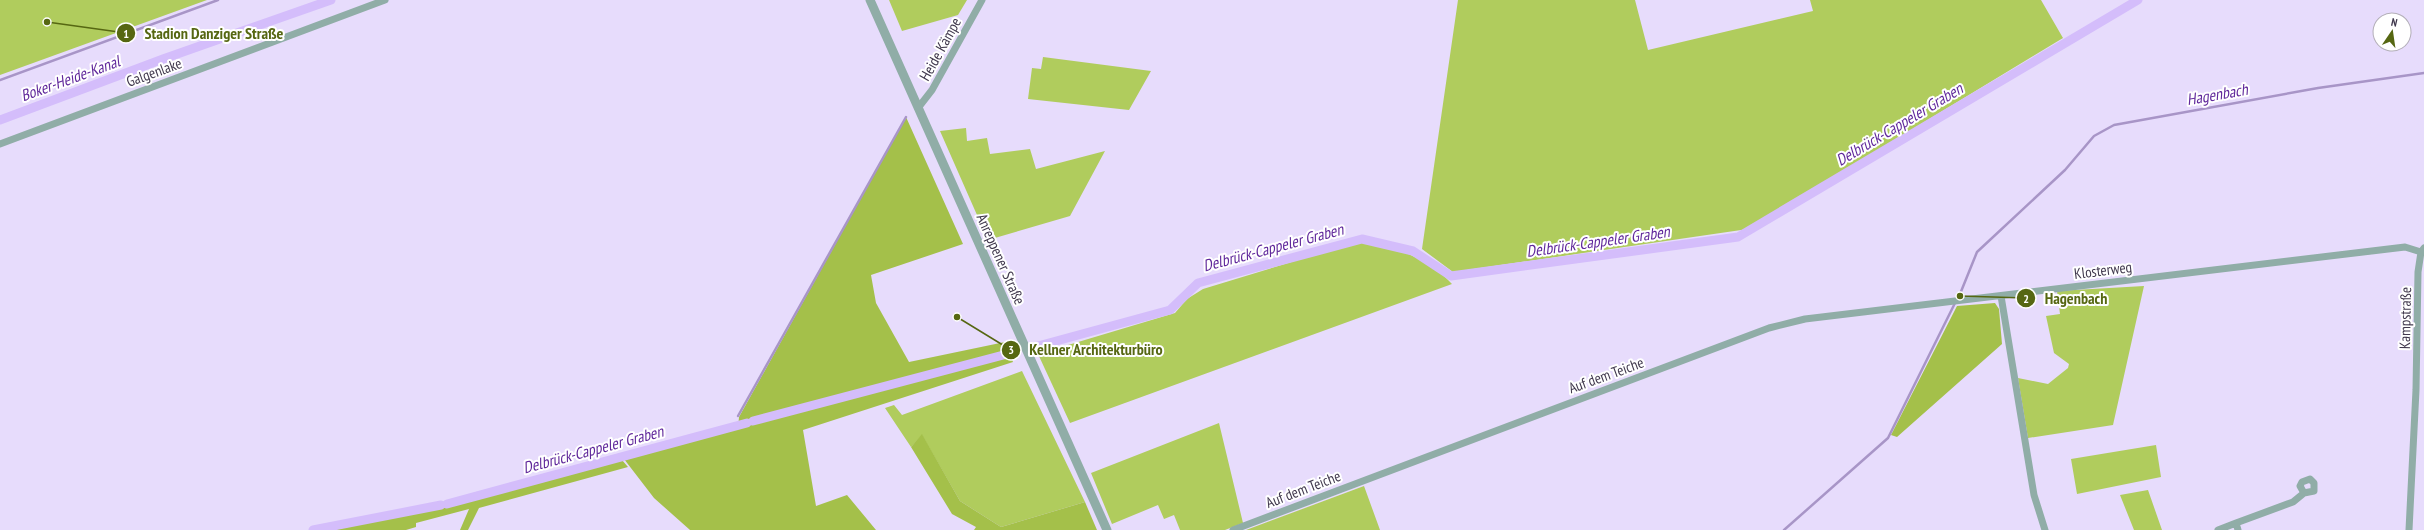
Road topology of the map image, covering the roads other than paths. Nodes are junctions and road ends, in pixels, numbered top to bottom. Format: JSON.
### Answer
{"nodes":[{"id":1,"x":385,"y":0,"type":"edge"},
{"id":2,"x":870,"y":0,"type":"edge"},
{"id":3,"x":982,"y":0,"type":"edge"},
{"id":4,"x":918,"y":108,"type":"junction"},
{"id":5,"x":0,"y":144,"type":"edge"},
{"id":6,"x":2422,"y":250,"type":"edge"},
{"id":7,"x":2421,"y":290,"type":"edge"},
{"id":8,"x":2001,"y":296,"type":"junction"},
{"id":9,"x":2416,"y":390,"type":"junction"},
{"id":10,"x":2424,"y":390,"type":"edge"},
{"id":11,"x":2304,"y":493,"type":"dead end"},
{"id":12,"x":2237,"y":527,"type":"edge"},
{"id":13,"x":1107,"y":530,"type":"edge"},
{"id":14,"x":1233,"y":530,"type":"edge"},
{"id":15,"x":2045,"y":530,"type":"edge"},
{"id":16,"x":2218,"y":530,"type":"edge"},
{"id":17,"x":2409,"y":530,"type":"edge"}],
"edges":[{"from":1,"to":5,"type":"street","name":"Galgenlake"},
{"from":2,"to":4,"type":"street","name":"Anreppener Straße"},
{"from":3,"to":4,"type":"street","name":"Heide Kämpe"},
{"from":4,"to":13,"type":"street","name":"Anreppener Straße"},
{"from":6,"to":7,"type":"street","name":"Kampstraße"},
{"from":6,"to":8,"type":"street","name":"Klosterweg"},
{"from":7,"to":9,"type":"street","name":"Kampstraße"},
{"from":8,"to":14,"type":"street","name":"Auf dem Teiche"},
{"from":8,"to":15,"type":"street"},
{"from":9,"to":10,"type":"street"},
{"from":9,"to":17,"type":"street","name":"Kampstraße"},
{"from":11,"to":12,"type":"street"},
{"from":12,"to":16,"type":"street"}]}
